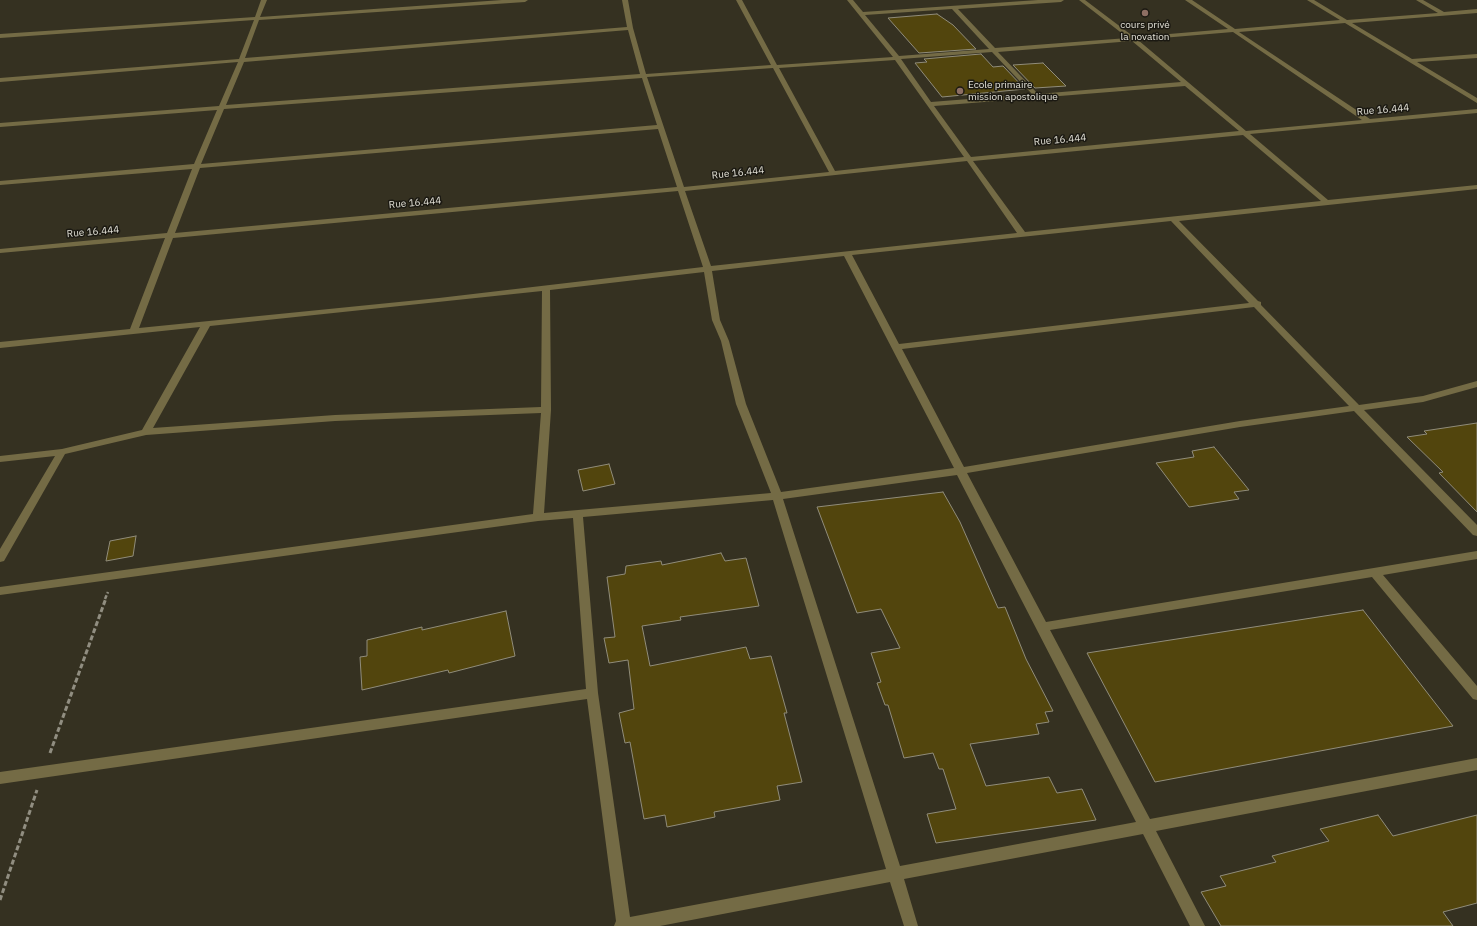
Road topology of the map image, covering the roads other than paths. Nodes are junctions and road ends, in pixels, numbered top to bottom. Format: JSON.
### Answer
{"nodes":[{"id":1,"x":264,"y":0,"type":"edge"},
{"id":2,"x":525,"y":0,"type":"edge"},
{"id":3,"x":625,"y":0,"type":"edge"},
{"id":4,"x":739,"y":0,"type":"edge"},
{"id":5,"x":850,"y":0,"type":"edge"},
{"id":6,"x":1061,"y":0,"type":"edge"},
{"id":7,"x":1082,"y":0,"type":"edge"},
{"id":8,"x":1188,"y":0,"type":"edge"},
{"id":9,"x":1310,"y":0,"type":"edge"},
{"id":10,"x":1419,"y":0,"type":"edge"},
{"id":11,"x":954,"y":8,"type":"junction"},
{"id":12,"x":1477,"y":11,"type":"edge"},
{"id":13,"x":861,"y":14,"type":"junction"},
{"id":14,"x":1444,"y":14,"type":"junction"},
{"id":15,"x":256,"y":18,"type":"junction"},
{"id":16,"x":1345,"y":22,"type":"junction"},
{"id":17,"x":630,"y":28,"type":"junction"},
{"id":18,"x":1233,"y":30,"type":"junction"},
{"id":19,"x":0,"y":36,"type":"edge"},
{"id":20,"x":1132,"y":38,"type":"junction"},
{"id":21,"x":993,"y":50,"type":"junction"},
{"id":22,"x":1477,"y":56,"type":"edge"},
{"id":23,"x":896,"y":58,"type":"junction"},
{"id":24,"x":242,"y":61,"type":"junction"},
{"id":25,"x":1411,"y":61,"type":"junction"},
{"id":26,"x":775,"y":66,"type":"junction"},
{"id":27,"x":644,"y":76,"type":"junction"},
{"id":28,"x":0,"y":80,"type":"edge"},
{"id":29,"x":1185,"y":84,"type":"junction"},
{"id":30,"x":1037,"y":96,"type":"junction"},
{"id":31,"x":1477,"y":101,"type":"edge"},
{"id":32,"x":930,"y":104,"type":"junction"},
{"id":33,"x":223,"y":107,"type":"junction"},
{"id":34,"x":1477,"y":111,"type":"edge"},
{"id":35,"x":1368,"y":121,"type":"junction"},
{"id":36,"x":0,"y":125,"type":"edge"},
{"id":37,"x":661,"y":127,"type":"junction"},
{"id":38,"x":1242,"y":133,"type":"junction"},
{"id":39,"x":968,"y":159,"type":"junction"},
{"id":40,"x":197,"y":166,"type":"junction"},
{"id":41,"x":833,"y":173,"type":"junction"},
{"id":42,"x":0,"y":183,"type":"edge"},
{"id":43,"x":1477,"y":187,"type":"edge"},
{"id":44,"x":682,"y":189,"type":"junction"},
{"id":45,"x":1326,"y":202,"type":"junction"},
{"id":46,"x":1172,"y":218,"type":"junction"},
{"id":47,"x":1022,"y":234,"type":"junction"},
{"id":48,"x":171,"y":235,"type":"junction"},
{"id":49,"x":0,"y":251,"type":"edge"},
{"id":50,"x":847,"y":253,"type":"junction"},
{"id":51,"x":708,"y":270,"type":"junction"},
{"id":52,"x":546,"y":288,"type":"junction"},
{"id":53,"x":1258,"y":304,"type":"junction"},
{"id":54,"x":207,"y":323,"type":"junction"},
{"id":55,"x":134,"y":330,"type":"junction"},
{"id":56,"x":0,"y":345,"type":"edge"},
{"id":57,"x":897,"y":347,"type":"junction"},
{"id":58,"x":1477,"y":384,"type":"edge"},
{"id":59,"x":1359,"y":408,"type":"junction"},
{"id":60,"x":546,"y":410,"type":"junction"},
{"id":61,"x":146,"y":432,"type":"junction"},
{"id":62,"x":62,"y":452,"type":"junction"},
{"id":63,"x":0,"y":459,"type":"edge"},
{"id":64,"x":960,"y":471,"type":"junction"},
{"id":65,"x":777,"y":496,"type":"junction"},
{"id":66,"x":578,"y":514,"type":"junction"},
{"id":67,"x":538,"y":518,"type":"junction"},
{"id":68,"x":1477,"y":532,"type":"edge"},
{"id":69,"x":1477,"y":555,"type":"edge"},
{"id":70,"x":0,"y":558,"type":"edge"},
{"id":71,"x":1374,"y":572,"type":"junction"},
{"id":72,"x":0,"y":592,"type":"edge"},
{"id":73,"x":1043,"y":627,"type":"junction"},
{"id":74,"x":592,"y":694,"type":"junction"},
{"id":75,"x":1477,"y":695,"type":"edge"},
{"id":76,"x":1477,"y":764,"type":"edge"},
{"id":77,"x":0,"y":778,"type":"edge"},
{"id":78,"x":1147,"y":826,"type":"junction"},
{"id":79,"x":894,"y":874,"type":"junction"},
{"id":80,"x":623,"y":926,"type":"edge"},
{"id":81,"x":911,"y":926,"type":"edge"},
{"id":82,"x":1198,"y":926,"type":"edge"}],
"edges":[{"from":1,"to":15,"type":"street"},
{"from":2,"to":15,"type":"street"},
{"from":3,"to":17,"type":"street"},
{"from":4,"to":26,"type":"street"},
{"from":5,"to":13,"type":"street"},
{"from":6,"to":11,"type":"street"},
{"from":7,"to":20,"type":"street"},
{"from":8,"to":18,"type":"street"},
{"from":9,"to":16,"type":"street"},
{"from":10,"to":14,"type":"street"},
{"from":11,"to":13,"type":"street"},
{"from":11,"to":21,"type":"street"},
{"from":12,"to":14,"type":"street"},
{"from":13,"to":23,"type":"street"},
{"from":14,"to":16,"type":"street"},
{"from":15,"to":19,"type":"street"},
{"from":15,"to":24,"type":"street"},
{"from":16,"to":18,"type":"street"},
{"from":16,"to":25,"type":"street"},
{"from":17,"to":24,"type":"street"},
{"from":17,"to":27,"type":"street"},
{"from":18,"to":20,"type":"street"},
{"from":18,"to":35,"type":"street"},
{"from":20,"to":21,"type":"street"},
{"from":20,"to":29,"type":"street"},
{"from":21,"to":23,"type":"street"},
{"from":21,"to":30,"type":"street"},
{"from":22,"to":25,"type":"street"},
{"from":23,"to":26,"type":"street"},
{"from":23,"to":32,"type":"street"},
{"from":24,"to":28,"type":"street"},
{"from":24,"to":33,"type":"street"},
{"from":25,"to":31,"type":"street"},
{"from":26,"to":27,"type":"street"},
{"from":26,"to":41,"type":"street"},
{"from":27,"to":33,"type":"street"},
{"from":27,"to":37,"type":"street"},
{"from":29,"to":30,"type":"street"},
{"from":29,"to":38,"type":"street"},
{"from":30,"to":32,"type":"street"},
{"from":32,"to":39,"type":"street"},
{"from":33,"to":36,"type":"street"},
{"from":33,"to":40,"type":"street"},
{"from":34,"to":35,"type":"street","name":"Rue 16.444"},
{"from":35,"to":38,"type":"street","name":"Rue 16.444"},
{"from":37,"to":40,"type":"street"},
{"from":37,"to":44,"type":"street"},
{"from":38,"to":39,"type":"street","name":"Rue 16.444"},
{"from":38,"to":45,"type":"street"},
{"from":39,"to":41,"type":"street","name":"Rue 16.444"},
{"from":39,"to":47,"type":"street"},
{"from":40,"to":42,"type":"street"},
{"from":40,"to":48,"type":"street"},
{"from":41,"to":44,"type":"street","name":"Rue 16.444"},
{"from":43,"to":45,"type":"street"},
{"from":44,"to":48,"type":"street","name":"Rue 16.444"},
{"from":44,"to":51,"type":"street"},
{"from":45,"to":46,"type":"street"},
{"from":46,"to":47,"type":"street"},
{"from":46,"to":53,"type":"street"},
{"from":47,"to":50,"type":"street"},
{"from":48,"to":49,"type":"street","name":"Rue 16.444"},
{"from":48,"to":55,"type":"street"},
{"from":50,"to":51,"type":"street"},
{"from":50,"to":57,"type":"street"},
{"from":51,"to":52,"type":"street"},
{"from":51,"to":65,"type":"street"},
{"from":52,"to":54,"type":"street"},
{"from":52,"to":60,"type":"street"},
{"from":53,"to":57,"type":"street"},
{"from":53,"to":59,"type":"street"},
{"from":54,"to":55,"type":"street"},
{"from":54,"to":61,"type":"street"},
{"from":55,"to":56,"type":"street"},
{"from":57,"to":64,"type":"street"},
{"from":58,"to":59,"type":"street"},
{"from":59,"to":64,"type":"street"},
{"from":59,"to":68,"type":"street"},
{"from":60,"to":61,"type":"street"},
{"from":60,"to":67,"type":"street"},
{"from":61,"to":62,"type":"street"},
{"from":62,"to":63,"type":"street"},
{"from":62,"to":70,"type":"street"},
{"from":64,"to":65,"type":"street"},
{"from":64,"to":73,"type":"street"},
{"from":65,"to":66,"type":"street"},
{"from":65,"to":79,"type":"street"},
{"from":66,"to":67,"type":"street"},
{"from":66,"to":74,"type":"street"},
{"from":67,"to":72,"type":"street"},
{"from":69,"to":71,"type":"street"},
{"from":71,"to":73,"type":"street"},
{"from":71,"to":75,"type":"street"},
{"from":73,"to":78,"type":"street"},
{"from":74,"to":77,"type":"street"},
{"from":74,"to":80,"type":"street"},
{"from":76,"to":78,"type":"street"},
{"from":78,"to":79,"type":"street"},
{"from":78,"to":82,"type":"street"},
{"from":79,"to":80,"type":"street"},
{"from":79,"to":81,"type":"street"}]}
